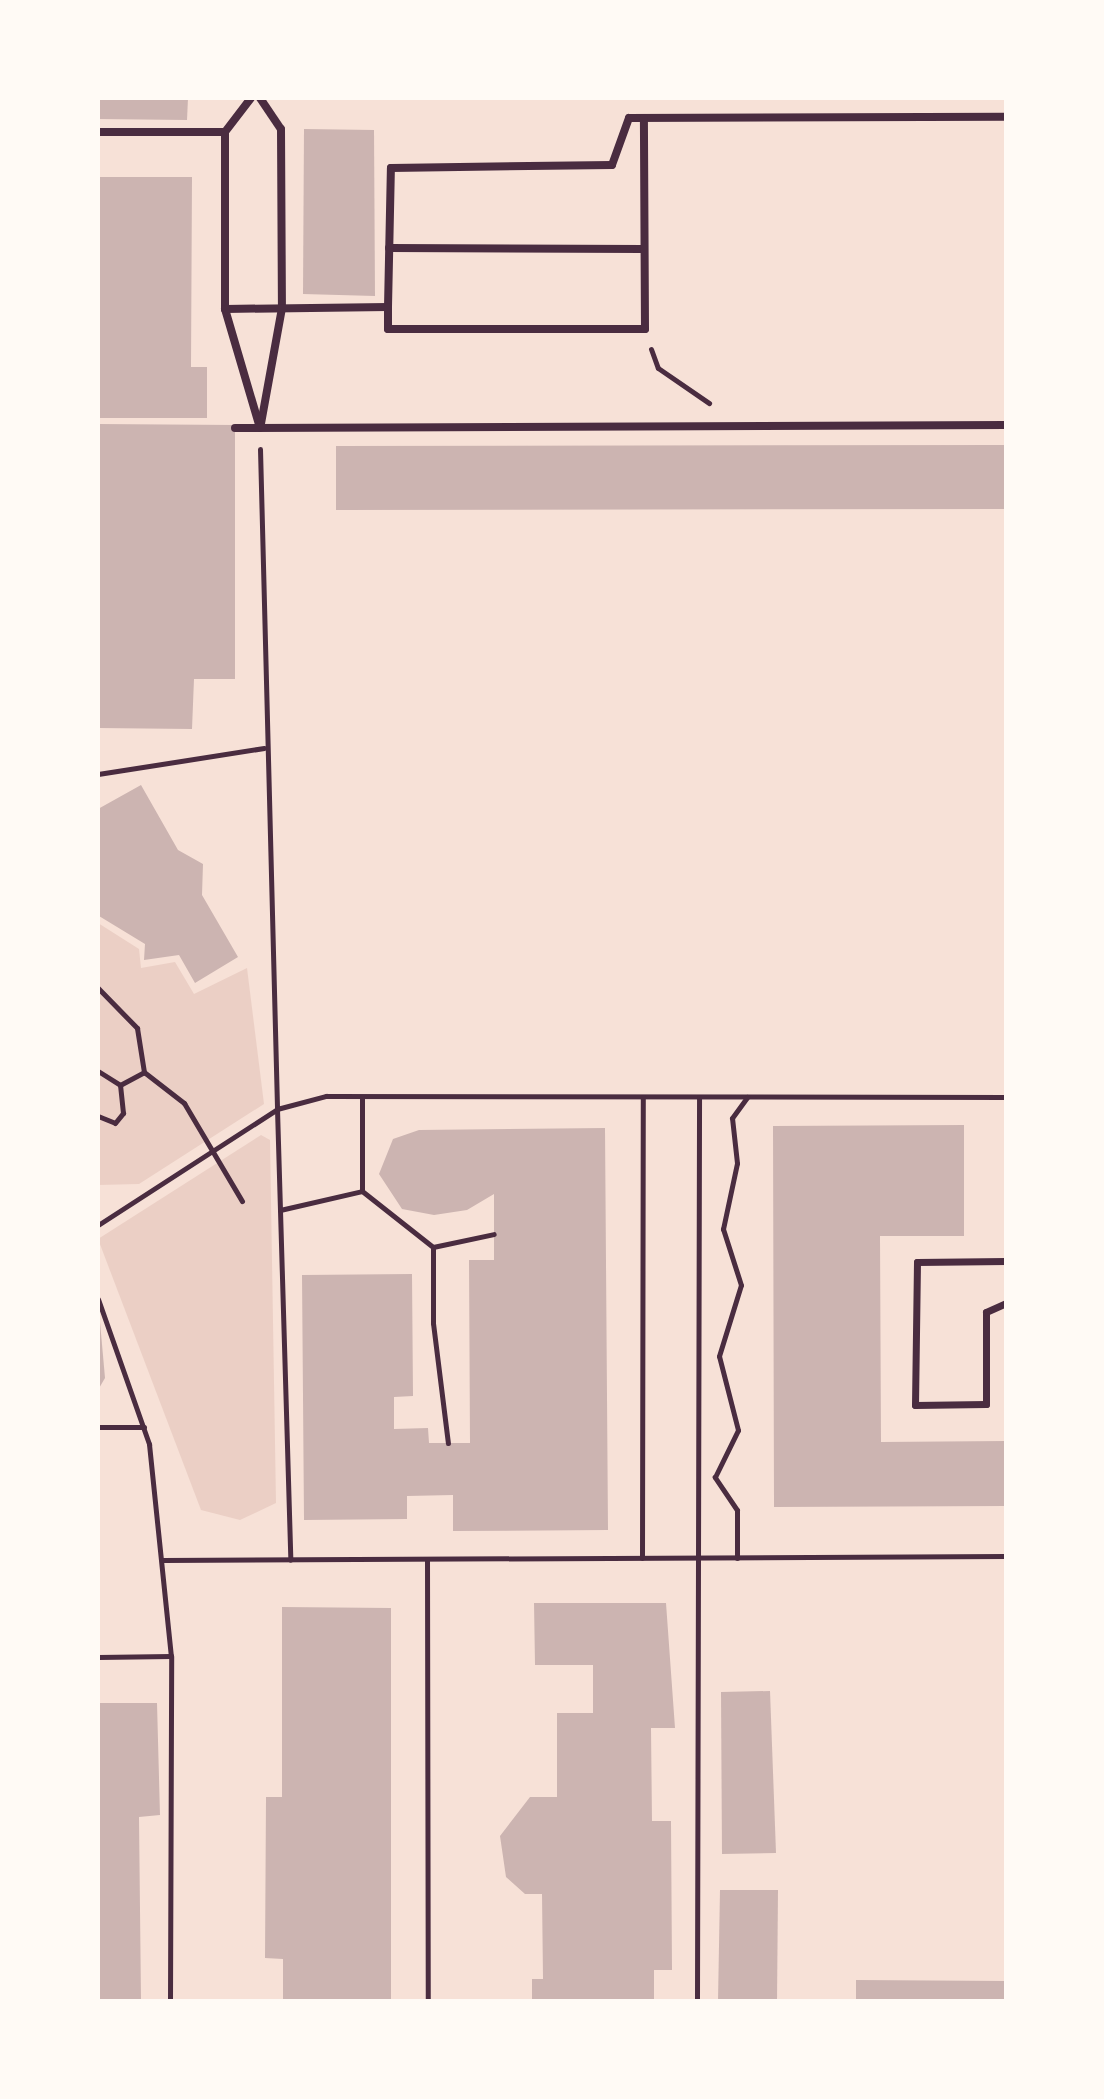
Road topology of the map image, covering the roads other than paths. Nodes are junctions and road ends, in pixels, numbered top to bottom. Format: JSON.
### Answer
{"nodes":[{"id":1,"x":251,"y":98,"type":"edge"},
{"id":2,"x":260,"y":98,"type":"edge"},
{"id":3,"x":1006,"y":117,"type":"edge"},
{"id":4,"x":644,"y":118,"type":"junction"},
{"id":5,"x":98,"y":132,"type":"edge"},
{"id":6,"x":225,"y":132,"type":"junction"},
{"id":7,"x":389,"y":248,"type":"junction"},
{"id":8,"x":643,"y":249,"type":"junction"},
{"id":9,"x":388,"y":307,"type":"junction"},
{"id":10,"x":282,"y":308,"type":"junction"},
{"id":11,"x":225,"y":309,"type":"junction"},
{"id":12,"x":1006,"y":425,"type":"edge"},
{"id":13,"x":235,"y":428,"type":"dead end"},
{"id":14,"x":260,"y":428,"type":"junction"},
{"id":15,"x":1006,"y":1261,"type":"edge"},
{"id":16,"x":1006,"y":1303,"type":"edge"}],
"edges":[{"from":1,"to":6,"type":"street"},
{"from":2,"to":10,"type":"street"},
{"from":3,"to":4,"type":"street"},
{"from":4,"to":7,"type":"street"},
{"from":4,"to":8,"type":"street"},
{"from":5,"to":6,"type":"street"},
{"from":6,"to":11,"type":"street"},
{"from":7,"to":8,"type":"street"},
{"from":7,"to":9,"type":"street"},
{"from":8,"to":9,"type":"street"},
{"from":9,"to":10,"type":"street"},
{"from":10,"to":11,"type":"street"},
{"from":10,"to":14,"type":"street"},
{"from":11,"to":14,"type":"street"},
{"from":12,"to":14,"type":"street"},
{"from":13,"to":14,"type":"street"},
{"from":15,"to":16,"type":"street"}]}
